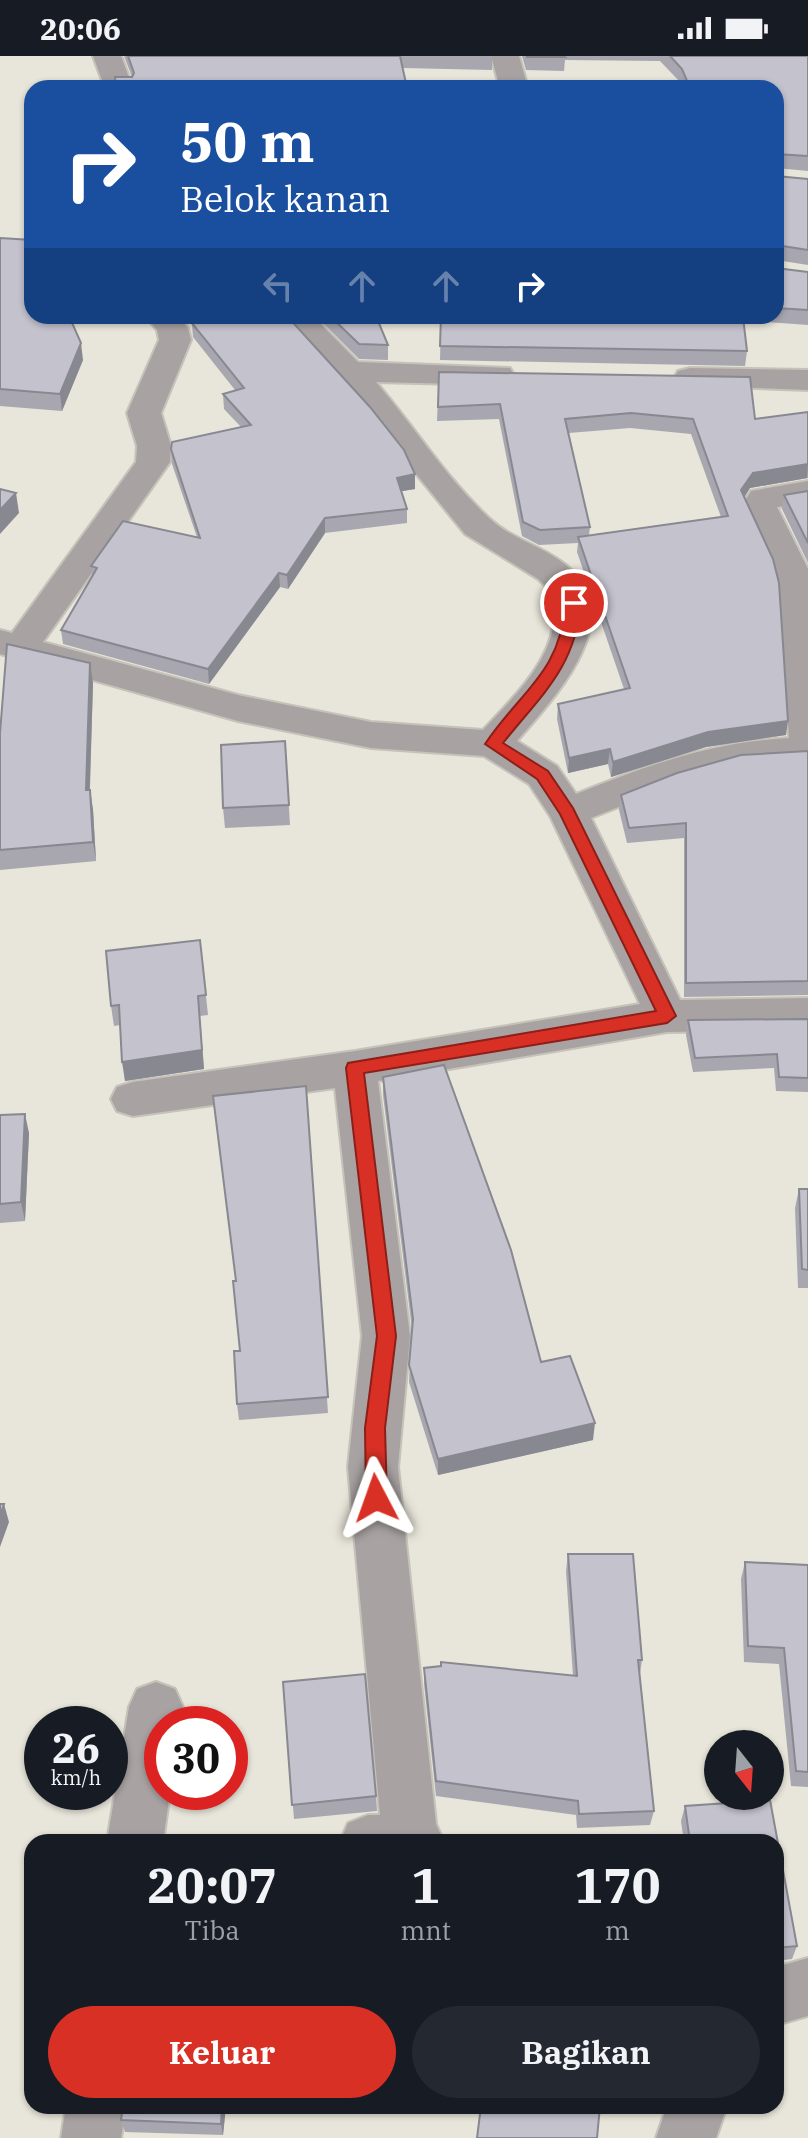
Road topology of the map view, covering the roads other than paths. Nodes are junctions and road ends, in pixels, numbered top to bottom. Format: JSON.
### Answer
{"nodes":[{"id":1,"x":107,"y":56,"type":"edge"},
{"id":2,"x":505,"y":56,"type":"edge"},
{"id":3,"x":116,"y":80,"type":"edge"},
{"id":4,"x":512,"y":80,"type":"edge"},
{"id":5,"x":168,"y":324,"type":"edge"},
{"id":6,"x":303,"y":324,"type":"edge"},
{"id":7,"x":352,"y":372,"type":"junction"},
{"id":8,"x":525,"y":375,"type":"edge"},
{"id":9,"x":667,"y":378,"type":"edge"},
{"id":10,"x":808,"y":380,"type":"edge"},
{"id":11,"x":808,"y":492,"type":"edge"},
{"id":12,"x":10,"y":645,"type":"edge"},
{"id":13,"x":808,"y":739,"type":"edge"},
{"id":14,"x":493,"y":744,"type":"junction"},
{"id":15,"x":808,"y":750,"type":"edge"},
{"id":16,"x":568,"y":812,"type":"junction"},
{"id":17,"x":808,"y":1014,"type":"edge"},
{"id":18,"x":667,"y":1016,"type":"junction"},
{"id":19,"x":355,"y":1068,"type":"junction"},
{"id":20,"x":133,"y":1099,"type":"dead end"},
{"id":21,"x":144,"y":1784,"type":"edge"},
{"id":22,"x":136,"y":1834,"type":"edge"},
{"id":23,"x":398,"y":1834,"type":"edge"},
{"id":24,"x":808,"y":1987,"type":"edge"},
{"id":25,"x":784,"y":1994,"type":"edge"},
{"id":26,"x":95,"y":2114,"type":"edge"},
{"id":27,"x":694,"y":2114,"type":"edge"},
{"id":28,"x":91,"y":2138,"type":"edge"},
{"id":29,"x":686,"y":2138,"type":"edge"}],
"edges":[{"from":1,"to":3,"type":"street"},
{"from":2,"to":4,"type":"street"},
{"from":5,"to":12,"type":"street"},
{"from":6,"to":7,"type":"street"},
{"from":7,"to":8,"type":"street"},
{"from":7,"to":14,"type":"street"},
{"from":9,"to":10,"type":"street"},
{"from":11,"to":13,"type":"street"},
{"from":12,"to":14,"type":"street"},
{"from":14,"to":16,"type":"street"},
{"from":15,"to":16,"type":"street"},
{"from":16,"to":18,"type":"street"},
{"from":17,"to":18,"type":"street"},
{"from":18,"to":19,"type":"street"},
{"from":19,"to":20,"type":"street"},
{"from":19,"to":23,"type":"street"},
{"from":21,"to":22,"type":"street"},
{"from":24,"to":25,"type":"street"},
{"from":26,"to":28,"type":"street"},
{"from":27,"to":29,"type":"street"}]}
